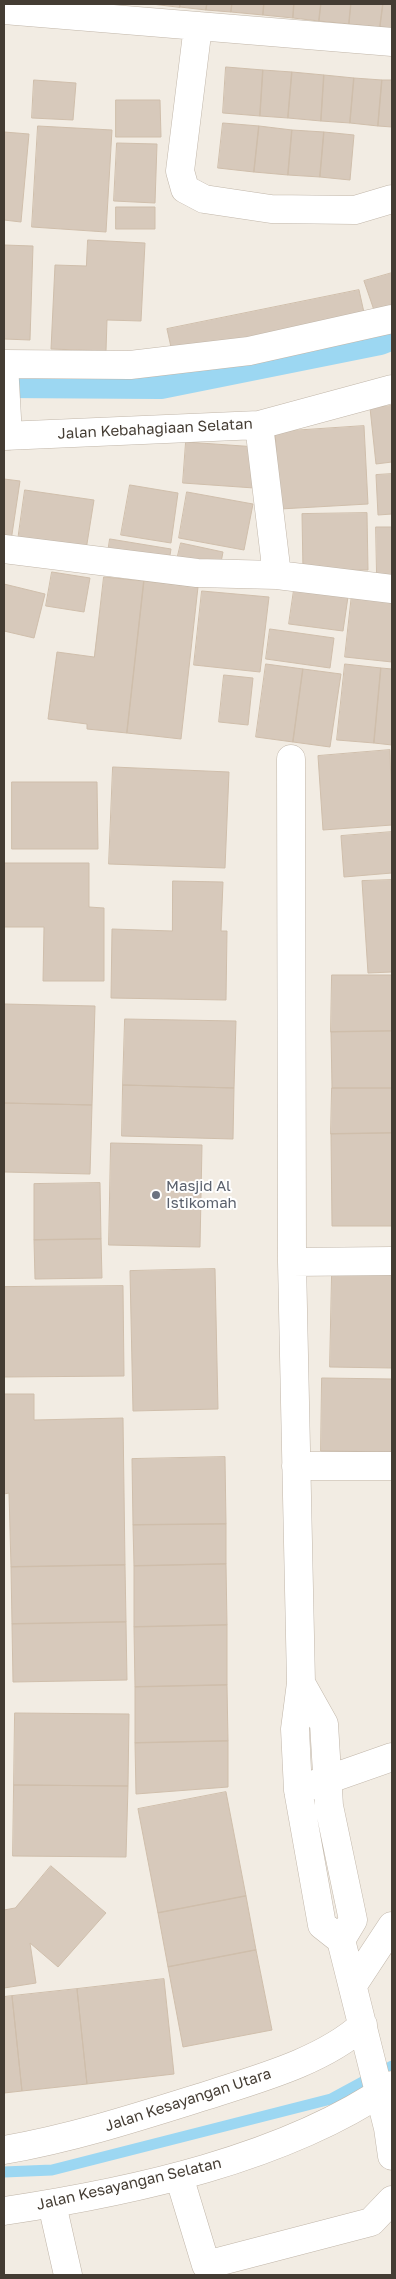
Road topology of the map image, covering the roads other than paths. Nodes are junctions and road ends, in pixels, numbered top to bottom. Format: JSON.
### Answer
{"nodes":[{"id":1,"x":4,"y":10,"type":"edge"},
{"id":2,"x":198,"y":26,"type":"junction"},
{"id":3,"x":392,"y":42,"type":"edge"},
{"id":4,"x":392,"y":199,"type":"edge"},
{"id":5,"x":392,"y":319,"type":"edge"},
{"id":6,"x":4,"y":364,"type":"edge"},
{"id":7,"x":4,"y":371,"type":"edge"},
{"id":8,"x":392,"y":389,"type":"edge"},
{"id":9,"x":259,"y":425,"type":"junction"},
{"id":10,"x":6,"y":433,"type":"edge"},
{"id":11,"x":4,"y":549,"type":"edge"},
{"id":12,"x":277,"y":576,"type":"junction"},
{"id":13,"x":392,"y":589,"type":"edge"},
{"id":14,"x":291,"y":759,"type":"dead end"},
{"id":15,"x":392,"y":1261,"type":"edge"},
{"id":16,"x":292,"y":1262,"type":"junction"},
{"id":17,"x":296,"y":1466,"type":"junction"},
{"id":18,"x":392,"y":1466,"type":"edge"},
{"id":19,"x":301,"y":1683,"type":"junction"},
{"id":20,"x":392,"y":1757,"type":"edge"},
{"id":21,"x":328,"y":1779,"type":"junction"},
{"id":22,"x":298,"y":1790,"type":"junction"},
{"id":23,"x":392,"y":1926,"type":"edge"},
{"id":24,"x":341,"y":1940,"type":"junction"},
{"id":25,"x":353,"y":1985,"type":"junction"},
{"id":26,"x":365,"y":2032,"type":"junction"},
{"id":27,"x":383,"y":2086,"type":"edge"},
{"id":28,"x":4,"y":2150,"type":"edge"},
{"id":29,"x":392,"y":2156,"type":"edge"},
{"id":30,"x":179,"y":2176,"type":"junction"},
{"id":31,"x":392,"y":2200,"type":"edge"},
{"id":32,"x":52,"y":2204,"type":"junction"},
{"id":33,"x":4,"y":2211,"type":"edge"},
{"id":34,"x":68,"y":2275,"type":"edge"}],
"edges":[{"from":1,"to":2,"type":"street"},
{"from":2,"to":3,"type":"street"},
{"from":2,"to":4,"type":"street"},
{"from":5,"to":6,"type":"street"},
{"from":6,"to":7,"type":"street"},
{"from":7,"to":10,"type":"street"},
{"from":8,"to":9,"type":"street","name":"Jalan Kebahagiaan Selatan"},
{"from":9,"to":10,"type":"street","name":"Jalan Kebahagiaan Selatan"},
{"from":9,"to":12,"type":"street"},
{"from":11,"to":12,"type":"street"},
{"from":12,"to":13,"type":"street"},
{"from":14,"to":16,"type":"street"},
{"from":15,"to":16,"type":"street"},
{"from":16,"to":17,"type":"street"},
{"from":17,"to":18,"type":"street"},
{"from":17,"to":19,"type":"street"},
{"from":19,"to":21,"type":"street"},
{"from":19,"to":22,"type":"street"},
{"from":20,"to":21,"type":"street"},
{"from":21,"to":22,"type":"street"},
{"from":21,"to":24,"type":"street"},
{"from":22,"to":24,"type":"street"},
{"from":23,"to":25,"type":"street"},
{"from":24,"to":25,"type":"street"},
{"from":25,"to":26,"type":"street"},
{"from":26,"to":27,"type":"street"},
{"from":26,"to":28,"type":"street","name":"Jalan Kesayangan Utara"},
{"from":27,"to":29,"type":"street"},
{"from":27,"to":30,"type":"street","name":"Jalan Kesayangan Selatan"},
{"from":30,"to":31,"type":"street"},
{"from":30,"to":32,"type":"street","name":"Jalan Kesayangan Selatan"},
{"from":32,"to":33,"type":"street","name":"Jalan Kesayangan Selatan"},
{"from":32,"to":34,"type":"street"}]}
